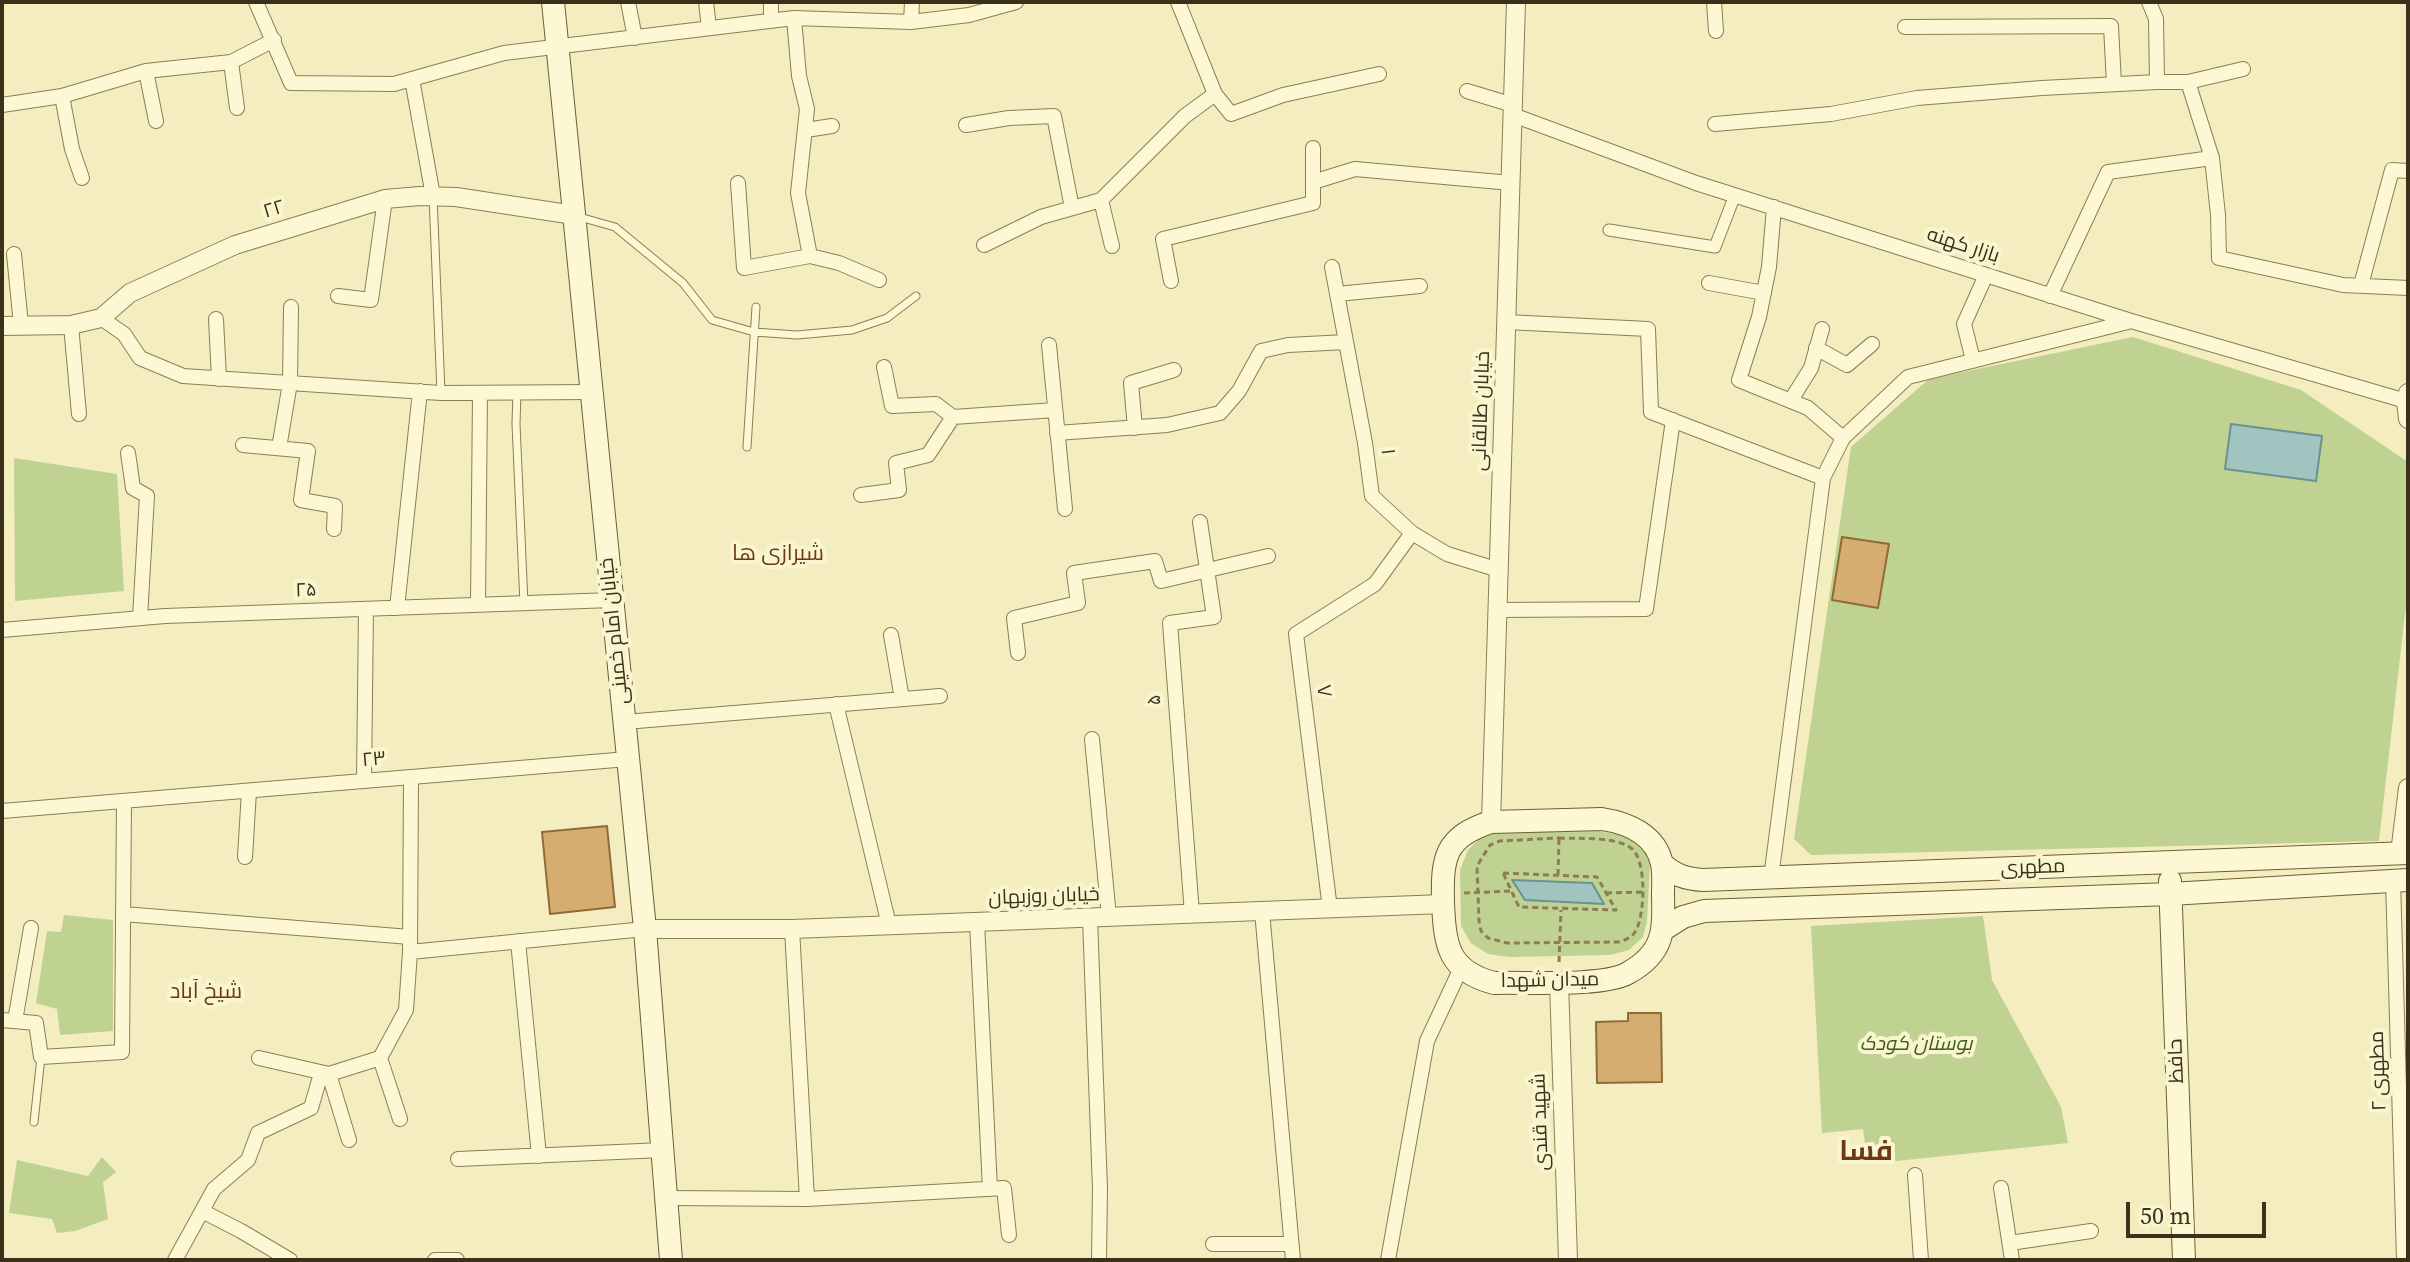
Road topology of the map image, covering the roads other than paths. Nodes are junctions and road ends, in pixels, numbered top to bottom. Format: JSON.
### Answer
{"nodes":[{"id":1,"x":256,"y":2,"type":"edge"},
{"id":2,"x":553,"y":2,"type":"edge"},
{"id":3,"x":628,"y":2,"type":"edge"},
{"id":4,"x":706,"y":2,"type":"edge"},
{"id":5,"x":771,"y":2,"type":"edge"},
{"id":6,"x":912,"y":2,"type":"edge"},
{"id":7,"x":1016,"y":2,"type":"edge"},
{"id":8,"x":1178,"y":2,"type":"edge"},
{"id":9,"x":1516,"y":2,"type":"edge"},
{"id":10,"x":1714,"y":2,"type":"edge"},
{"id":11,"x":2149,"y":2,"type":"edge"},
{"id":12,"x":794,"y":18,"type":"junction"},
{"id":13,"x":771,"y":21,"type":"junction"},
{"id":14,"x":911,"y":22,"type":"junction"},
{"id":15,"x":1905,"y":27,"type":"dead end"},
{"id":16,"x":709,"y":28,"type":"junction"},
{"id":17,"x":1716,"y":31,"type":"dead end"},
{"id":18,"x":635,"y":38,"type":"junction"},
{"id":19,"x":274,"y":40,"type":"junction"},
{"id":20,"x":557,"y":47,"type":"junction"},
{"id":21,"x":231,"y":62,"type":"junction"},
{"id":22,"x":2243,"y":69,"type":"dead end"},
{"id":23,"x":146,"y":71,"type":"junction"},
{"id":24,"x":1379,"y":74,"type":"dead end"},
{"id":25,"x":412,"y":79,"type":"junction"},
{"id":26,"x":2157,"y":82,"type":"junction"},
{"id":27,"x":2188,"y":82,"type":"junction"},
{"id":28,"x":2114,"y":84,"type":"junction"},
{"id":29,"x":1467,"y":91,"type":"dead end"},
{"id":30,"x":1215,"y":94,"type":"junction"},
{"id":31,"x":62,"y":96,"type":"junction"},
{"id":32,"x":2,"y":105,"type":"edge"},
{"id":33,"x":237,"y":108,"type":"dead end"},
{"id":34,"x":1513,"y":110,"type":"junction"},
{"id":35,"x":156,"y":121,"type":"dead end"},
{"id":36,"x":1715,"y":124,"type":"dead end"},
{"id":37,"x":966,"y":125,"type":"dead end"},
{"id":38,"x":832,"y":126,"type":"dead end"},
{"id":39,"x":806,"y":130,"type":"junction"},
{"id":40,"x":1313,"y":148,"type":"dead end"},
{"id":41,"x":2212,"y":158,"type":"junction"},
{"id":42,"x":2408,"y":171,"type":"edge"},
{"id":43,"x":82,"y":178,"type":"dead end"},
{"id":44,"x":1313,"y":182,"type":"junction"},
{"id":45,"x":738,"y":183,"type":"dead end"},
{"id":46,"x":1511,"y":183,"type":"junction"},
{"id":47,"x":1735,"y":195,"type":"junction"},
{"id":48,"x":433,"y":196,"type":"junction"},
{"id":49,"x":385,"y":199,"type":"junction"},
{"id":50,"x":1101,"y":200,"type":"junction"},
{"id":51,"x":1774,"y":207,"type":"junction"},
{"id":52,"x":1072,"y":208,"type":"junction"},
{"id":53,"x":574,"y":215,"type":"junction"},
{"id":54,"x":1609,"y":230,"type":"dead end"},
{"id":55,"x":984,"y":245,"type":"dead end"},
{"id":56,"x":1112,"y":246,"type":"dead end"},
{"id":57,"x":14,"y":254,"type":"dead end"},
{"id":58,"x":810,"y":256,"type":"junction"},
{"id":59,"x":1332,"y":267,"type":"dead end"},
{"id":60,"x":1986,"y":275,"type":"junction"},
{"id":61,"x":879,"y":280,"type":"dead end"},
{"id":62,"x":1171,"y":281,"type":"dead end"},
{"id":63,"x":1709,"y":283,"type":"dead end"},
{"id":64,"x":2361,"y":285,"type":"junction"},
{"id":65,"x":1420,"y":286,"type":"dead end"},
{"id":66,"x":2408,"y":288,"type":"edge"},
{"id":67,"x":1764,"y":293,"type":"junction"},
{"id":68,"x":1337,"y":294,"type":"junction"},
{"id":69,"x":338,"y":296,"type":"dead end"},
{"id":70,"x":916,"y":296,"type":"dead end"},
{"id":71,"x":2050,"y":296,"type":"junction"},
{"id":72,"x":291,"y":307,"type":"dead end"},
{"id":73,"x":756,"y":307,"type":"dead end"},
{"id":74,"x":101,"y":318,"type":"junction"},
{"id":75,"x":216,"y":319,"type":"dead end"},
{"id":76,"x":2131,"y":321,"type":"junction"},
{"id":77,"x":1506,"y":322,"type":"junction"},
{"id":78,"x":21,"y":325,"type":"junction"},
{"id":79,"x":71,"y":325,"type":"junction"},
{"id":80,"x":2,"y":326,"type":"edge"},
{"id":81,"x":1822,"y":329,"type":"dead end"},
{"id":82,"x":754,"y":332,"type":"junction"},
{"id":83,"x":1346,"y":342,"type":"junction"},
{"id":84,"x":1872,"y":344,"type":"dead end"},
{"id":85,"x":1049,"y":345,"type":"dead end"},
{"id":86,"x":1816,"y":348,"type":"junction"},
{"id":87,"x":1973,"y":360,"type":"junction"},
{"id":88,"x":884,"y":367,"type":"dead end"},
{"id":89,"x":1174,"y":370,"type":"dead end"},
{"id":90,"x":219,"y":379,"type":"junction"},
{"id":91,"x":290,"y":383,"type":"junction"},
{"id":92,"x":420,"y":391,"type":"junction"},
{"id":93,"x":517,"y":392,"type":"junction"},
{"id":94,"x":592,"y":392,"type":"junction"},
{"id":95,"x":441,"y":393,"type":"junction"},
{"id":96,"x":480,"y":393,"type":"junction"},
{"id":97,"x":1791,"y":400,"type":"junction"},
{"id":98,"x":2407,"y":404,"type":"edge"},
{"id":99,"x":1055,"y":410,"type":"junction"},
{"id":100,"x":79,"y":414,"type":"dead end"},
{"id":101,"x":953,"y":417,"type":"junction"},
{"id":102,"x":1673,"y":420,"type":"junction"},
{"id":103,"x":1135,"y":428,"type":"junction"},
{"id":104,"x":1057,"y":433,"type":"junction"},
{"id":105,"x":1843,"y":438,"type":"junction"},
{"id":106,"x":243,"y":445,"type":"dead end"},
{"id":107,"x":747,"y":447,"type":"dead end"},
{"id":108,"x":279,"y":448,"type":"junction"},
{"id":109,"x":128,"y":453,"type":"dead end"},
{"id":110,"x":1823,"y":478,"type":"junction"},
{"id":111,"x":861,"y":495,"type":"dead end"},
{"id":112,"x":1065,"y":509,"type":"dead end"},
{"id":113,"x":1200,"y":522,"type":"dead end"},
{"id":114,"x":334,"y":529,"type":"dead end"},
{"id":115,"x":1412,"y":533,"type":"junction"},
{"id":116,"x":1268,"y":556,"type":"dead end"},
{"id":117,"x":1499,"y":570,"type":"junction"},
{"id":118,"x":1207,"y":572,"type":"junction"},
{"id":119,"x":612,"y":600,"type":"junction"},
{"id":120,"x":524,"y":604,"type":"junction"},
{"id":121,"x":478,"y":605,"type":"junction"},
{"id":122,"x":397,"y":608,"type":"junction"},
{"id":123,"x":366,"y":609,"type":"junction"},
{"id":124,"x":1498,"y":610,"type":"junction"},
{"id":125,"x":140,"y":618,"type":"junction"},
{"id":126,"x":2,"y":630,"type":"edge"},
{"id":127,"x":891,"y":635,"type":"dead end"},
{"id":128,"x":1018,"y":653,"type":"dead end"},
{"id":129,"x":940,"y":696,"type":"dead end"},
{"id":130,"x":902,"y":699,"type":"junction"},
{"id":131,"x":836,"y":704,"type":"junction"},
{"id":132,"x":625,"y":722,"type":"junction"},
{"id":133,"x":1092,"y":739,"type":"dead end"},
{"id":134,"x":628,"y":759,"type":"junction"},
{"id":135,"x":411,"y":777,"type":"junction"},
{"id":136,"x":364,"y":781,"type":"junction"},
{"id":137,"x":2408,"y":788,"type":"edge"},
{"id":138,"x":249,"y":791,"type":"junction"},
{"id":139,"x":124,"y":801,"type":"junction"},
{"id":140,"x":2,"y":811,"type":"edge"},
{"id":141,"x":1491,"y":822,"type":"junction"},
{"id":142,"x":2404,"y":853,"type":"edge"},
{"id":143,"x":245,"y":857,"type":"dead end"},
{"id":144,"x":2169,"y":863,"type":"junction"},
{"id":145,"x":1662,"y":864,"type":"junction"},
{"id":146,"x":1771,"y":878,"type":"junction"},
{"id":147,"x":2400,"y":880,"type":"edge"},
{"id":148,"x":2170,"y":894,"type":"junction"},
{"id":149,"x":1452,"y":899,"type":"junction"},
{"id":150,"x":1330,"y":909,"type":"junction"},
{"id":151,"x":1262,"y":911,"type":"junction"},
{"id":152,"x":123,"y":914,"type":"junction"},
{"id":153,"x":1192,"y":914,"type":"junction"},
{"id":154,"x":1099,"y":917,"type":"junction"},
{"id":155,"x":977,"y":922,"type":"junction"},
{"id":156,"x":889,"y":925,"type":"junction"},
{"id":157,"x":31,"y":928,"type":"dead end"},
{"id":158,"x":645,"y":929,"type":"junction"},
{"id":159,"x":792,"y":929,"type":"junction"},
{"id":160,"x":1664,"y":929,"type":"junction"},
{"id":161,"x":518,"y":941,"type":"junction"},
{"id":162,"x":410,"y":944,"type":"junction"},
{"id":163,"x":1461,"y":968,"type":"junction"},
{"id":164,"x":1559,"y":982,"type":"junction"},
{"id":165,"x":8,"y":1020,"type":"edge"},
{"id":166,"x":41,"y":1057,"type":"junction"},
{"id":167,"x":259,"y":1058,"type":"dead end"},
{"id":168,"x":380,"y":1058,"type":"junction"},
{"id":169,"x":329,"y":1074,"type":"junction"},
{"id":170,"x":400,"y":1119,"type":"dead end"},
{"id":171,"x":34,"y":1122,"type":"dead end"},
{"id":172,"x":349,"y":1140,"type":"dead end"},
{"id":173,"x":663,"y":1150,"type":"junction"},
{"id":174,"x":539,"y":1156,"type":"junction"},
{"id":175,"x":458,"y":1159,"type":"dead end"},
{"id":176,"x":1915,"y":1175,"type":"dead end"},
{"id":177,"x":2001,"y":1188,"type":"dead end"},
{"id":178,"x":990,"y":1189,"type":"junction"},
{"id":179,"x":666,"y":1198,"type":"junction"},
{"id":180,"x":807,"y":1199,"type":"junction"},
{"id":181,"x":202,"y":1211,"type":"junction"},
{"id":182,"x":2091,"y":1231,"type":"dead end"},
{"id":183,"x":1009,"y":1235,"type":"dead end"},
{"id":184,"x":2010,"y":1243,"type":"junction"},
{"id":185,"x":1213,"y":1244,"type":"dead end"},
{"id":186,"x":1291,"y":1244,"type":"junction"},
{"id":187,"x":175,"y":1260,"type":"edge"},
{"id":188,"x":290,"y":1260,"type":"edge"},
{"id":189,"x":435,"y":1260,"type":"edge"},
{"id":190,"x":457,"y":1260,"type":"edge"},
{"id":191,"x":671,"y":1260,"type":"edge"},
{"id":192,"x":1099,"y":1260,"type":"edge"},
{"id":193,"x":1293,"y":1260,"type":"edge"},
{"id":194,"x":1388,"y":1260,"type":"edge"},
{"id":195,"x":1568,"y":1260,"type":"edge"},
{"id":196,"x":1921,"y":1260,"type":"edge"},
{"id":197,"x":2012,"y":1260,"type":"edge"},
{"id":198,"x":2184,"y":1260,"type":"edge"},
{"id":199,"x":2404,"y":1260,"type":"edge"}],
"edges":[{"from":1,"to":19,"type":"street"},
{"from":2,"to":20,"type":"main road","name":"خیابان امام خمینی"},
{"from":3,"to":18,"type":"street"},
{"from":4,"to":16,"type":"street"},
{"from":5,"to":13,"type":"street"},
{"from":6,"to":14,"type":"street"},
{"from":7,"to":14,"type":"street"},
{"from":8,"to":30,"type":"street"},
{"from":9,"to":34,"type":"street","name":"خیابان طالقانی"},
{"from":10,"to":17,"type":"street"},
{"from":11,"to":26,"type":"street"},
{"from":12,"to":13,"type":"street"},
{"from":12,"to":14,"type":"street"},
{"from":12,"to":39,"type":"street"},
{"from":13,"to":16,"type":"street"},
{"from":15,"to":28,"type":"street"},
{"from":16,"to":18,"type":"street"},
{"from":18,"to":20,"type":"street"},
{"from":19,"to":21,"type":"street"},
{"from":19,"to":25,"type":"street"},
{"from":20,"to":25,"type":"street"},
{"from":20,"to":53,"type":"main road","name":"خیابان امام خمینی"},
{"from":21,"to":23,"type":"street"},
{"from":21,"to":33,"type":"street"},
{"from":22,"to":27,"type":"street"},
{"from":23,"to":31,"type":"street"},
{"from":23,"to":35,"type":"street"},
{"from":24,"to":30,"type":"street"},
{"from":25,"to":48,"type":"street"},
{"from":26,"to":27,"type":"street"},
{"from":26,"to":28,"type":"street"},
{"from":27,"to":41,"type":"street"},
{"from":28,"to":36,"type":"street"},
{"from":29,"to":34,"type":"street","name":"بازار کهنه"},
{"from":30,"to":50,"type":"street"},
{"from":31,"to":32,"type":"street"},
{"from":31,"to":43,"type":"street"},
{"from":34,"to":46,"type":"street","name":"خیابان طالقانی"},
{"from":34,"to":47,"type":"street","name":"بازار کهنه"},
{"from":37,"to":52,"type":"street"},
{"from":38,"to":39,"type":"street"},
{"from":39,"to":58,"type":"street"},
{"from":40,"to":44,"type":"street"},
{"from":41,"to":64,"type":"street"},
{"from":41,"to":71,"type":"street"},
{"from":42,"to":64,"type":"street"},
{"from":44,"to":46,"type":"street"},
{"from":44,"to":62,"type":"street"},
{"from":45,"to":58,"type":"street"},
{"from":46,"to":77,"type":"street","name":"خیابان طالقانی"},
{"from":47,"to":51,"type":"street","name":"بازار کهنه"},
{"from":47,"to":54,"type":"street"},
{"from":48,"to":49,"type":"street","name":"۲۲"},
{"from":48,"to":53,"type":"street","name":"۲۲"},
{"from":48,"to":95,"type":"lane"},
{"from":49,"to":69,"type":"street"},
{"from":49,"to":74,"type":"street","name":"۲۲"},
{"from":50,"to":52,"type":"street"},
{"from":50,"to":56,"type":"street"},
{"from":51,"to":60,"type":"street","name":"بازار کهنه"},
{"from":51,"to":67,"type":"street"},
{"from":52,"to":55,"type":"street"},
{"from":53,"to":82,"type":"lane"},
{"from":53,"to":94,"type":"main road","name":"خیابان امام خمینی"},
{"from":57,"to":78,"type":"street"},
{"from":58,"to":61,"type":"street"},
{"from":59,"to":68,"type":"street","name":"۱"},
{"from":60,"to":71,"type":"street","name":"بازار کهنه"},
{"from":60,"to":87,"type":"street"},
{"from":63,"to":67,"type":"street"},
{"from":64,"to":66,"type":"street"},
{"from":65,"to":68,"type":"street"},
{"from":67,"to":97,"type":"street"},
{"from":68,"to":83,"type":"street","name":"۱"},
{"from":70,"to":82,"type":"lane"},
{"from":71,"to":76,"type":"street","name":"بازار کهنه"},
{"from":72,"to":91,"type":"street"},
{"from":73,"to":82,"type":"lane"},
{"from":74,"to":79,"type":"street","name":"۲۲"},
{"from":74,"to":90,"type":"street"},
{"from":75,"to":90,"type":"street"},
{"from":76,"to":87,"type":"street"},
{"from":76,"to":98,"type":"street","name":"بازار کهنه"},
{"from":77,"to":102,"type":"street"},
{"from":77,"to":117,"type":"street","name":"خیابان طالقانی"},
{"from":78,"to":79,"type":"street","name":"۲۲"},
{"from":78,"to":80,"type":"street","name":"۲۲"},
{"from":79,"to":100,"type":"street"},
{"from":81,"to":86,"type":"street"},
{"from":82,"to":107,"type":"lane"},
{"from":83,"to":103,"type":"street"},
{"from":83,"to":115,"type":"street","name":"۱"},
{"from":84,"to":86,"type":"street"},
{"from":85,"to":99,"type":"street"},
{"from":86,"to":97,"type":"street"},
{"from":87,"to":105,"type":"street"},
{"from":88,"to":101,"type":"street"},
{"from":89,"to":103,"type":"street"},
{"from":90,"to":91,"type":"street"},
{"from":91,"to":92,"type":"street"},
{"from":91,"to":108,"type":"street"},
{"from":92,"to":95,"type":"street"},
{"from":92,"to":122,"type":"street"},
{"from":93,"to":94,"type":"street"},
{"from":93,"to":96,"type":"street"},
{"from":93,"to":120,"type":"lane"},
{"from":94,"to":119,"type":"main road","name":"خیابان امام خمینی"},
{"from":95,"to":96,"type":"street"},
{"from":96,"to":121,"type":"street"},
{"from":97,"to":105,"type":"street"},
{"from":99,"to":101,"type":"street"},
{"from":99,"to":104,"type":"street"},
{"from":101,"to":111,"type":"street"},
{"from":102,"to":110,"type":"street"},
{"from":102,"to":124,"type":"street"},
{"from":103,"to":104,"type":"street"},
{"from":104,"to":112,"type":"street"},
{"from":105,"to":110,"type":"street"},
{"from":106,"to":108,"type":"street"},
{"from":108,"to":114,"type":"street"},
{"from":109,"to":125,"type":"street"},
{"from":110,"to":146,"type":"street"},
{"from":113,"to":118,"type":"street","name":"۵"},
{"from":115,"to":117,"type":"street","name":"۱"},
{"from":115,"to":150,"type":"street","name":"۷"},
{"from":116,"to":118,"type":"street"},
{"from":117,"to":124,"type":"street","name":"خیابان طالقانی"},
{"from":118,"to":128,"type":"street"},
{"from":118,"to":153,"type":"street","name":"۵"},
{"from":119,"to":120,"type":"street","name":"۲۵"},
{"from":119,"to":132,"type":"main road","name":"خیابان امام خمینی"},
{"from":120,"to":121,"type":"street","name":"۲۵"},
{"from":121,"to":122,"type":"street","name":"۲۵"},
{"from":122,"to":123,"type":"street","name":"۲۵"},
{"from":123,"to":125,"type":"street","name":"۲۵"},
{"from":123,"to":136,"type":"street"},
{"from":124,"to":141,"type":"street","name":"خیابان طالقانی"},
{"from":125,"to":126,"type":"street","name":"۲۵"},
{"from":127,"to":130,"type":"street"},
{"from":129,"to":130,"type":"street"},
{"from":130,"to":131,"type":"street"},
{"from":131,"to":132,"type":"street"},
{"from":131,"to":156,"type":"street"},
{"from":132,"to":134,"type":"main road","name":"خیابان امام خمینی"},
{"from":133,"to":154,"type":"street"},
{"from":134,"to":135,"type":"street","name":"۲۳"},
{"from":134,"to":158,"type":"main road","name":"خیابان امام خمینی"},
{"from":135,"to":136,"type":"street","name":"۲۳"},
{"from":135,"to":162,"type":"street"},
{"from":136,"to":138,"type":"street","name":"۲۳"},
{"from":137,"to":142,"type":"street"},
{"from":138,"to":139,"type":"street","name":"۲۳"},
{"from":138,"to":143,"type":"street"},
{"from":139,"to":140,"type":"street","name":"۲۳"},
{"from":139,"to":152,"type":"street"},
{"from":141,"to":145,"type":"main road"},
{"from":141,"to":149,"type":"main road"},
{"from":142,"to":144,"type":"main road","name":"مطهری"},
{"from":144,"to":146,"type":"main road","name":"مطهری"},
{"from":144,"to":148,"type":"main road","name":"حافظ"},
{"from":145,"to":146,"type":"main road","name":"مطهری"},
{"from":145,"to":160,"type":"main road"},
{"from":147,"to":148,"type":"main road","name":"مطهری"},
{"from":147,"to":199,"type":"street","name":"مطهری ۲"},
{"from":148,"to":160,"type":"main road","name":"مطهری"},
{"from":148,"to":198,"type":"main road","name":"حافظ"},
{"from":149,"to":150,"type":"street","name":"خیابان روزبهان"},
{"from":149,"to":163,"type":"main road"},
{"from":150,"to":151,"type":"street","name":"خیابان روزبهان"},
{"from":151,"to":153,"type":"street","name":"خیابان روزبهان"},
{"from":151,"to":186,"type":"street"},
{"from":152,"to":162,"type":"street"},
{"from":152,"to":166,"type":"street"},
{"from":153,"to":154,"type":"street","name":"خیابان روزبهان"},
{"from":154,"to":155,"type":"street","name":"خیابان روزبهان"},
{"from":154,"to":192,"type":"street"},
{"from":155,"to":156,"type":"street","name":"خیابان روزبهان"},
{"from":155,"to":178,"type":"street"},
{"from":156,"to":159,"type":"street","name":"خیابان روزبهان"},
{"from":157,"to":165,"type":"street"},
{"from":158,"to":159,"type":"street","name":"خیابان روزبهان"},
{"from":158,"to":161,"type":"street"},
{"from":158,"to":173,"type":"main road","name":"خیابان امام خمینی"},
{"from":159,"to":180,"type":"street"},
{"from":160,"to":164,"type":"main road","name":"میدان شهدا"},
{"from":161,"to":162,"type":"street"},
{"from":161,"to":174,"type":"street"},
{"from":162,"to":168,"type":"street"},
{"from":163,"to":164,"type":"main road","name":"میدان شهدا"},
{"from":163,"to":194,"type":"street"},
{"from":164,"to":195,"type":"street","name":"شهید قندی"},
{"from":165,"to":166,"type":"street"},
{"from":166,"to":171,"type":"lane"},
{"from":167,"to":169,"type":"street"},
{"from":168,"to":169,"type":"street"},
{"from":168,"to":170,"type":"street"},
{"from":169,"to":172,"type":"street"},
{"from":169,"to":181,"type":"street"},
{"from":173,"to":174,"type":"street"},
{"from":173,"to":179,"type":"main road","name":"خیابان امام خمینی"},
{"from":174,"to":175,"type":"street"},
{"from":176,"to":196,"type":"street"},
{"from":177,"to":184,"type":"street"},
{"from":178,"to":180,"type":"street"},
{"from":178,"to":183,"type":"street"},
{"from":179,"to":180,"type":"street"},
{"from":179,"to":191,"type":"main road","name":"خیابان امام خمینی"},
{"from":181,"to":187,"type":"street"},
{"from":181,"to":188,"type":"street"},
{"from":182,"to":184,"type":"street"},
{"from":184,"to":197,"type":"street"},
{"from":185,"to":186,"type":"street"},
{"from":186,"to":193,"type":"street"},
{"from":189,"to":190,"type":"street"}]}
